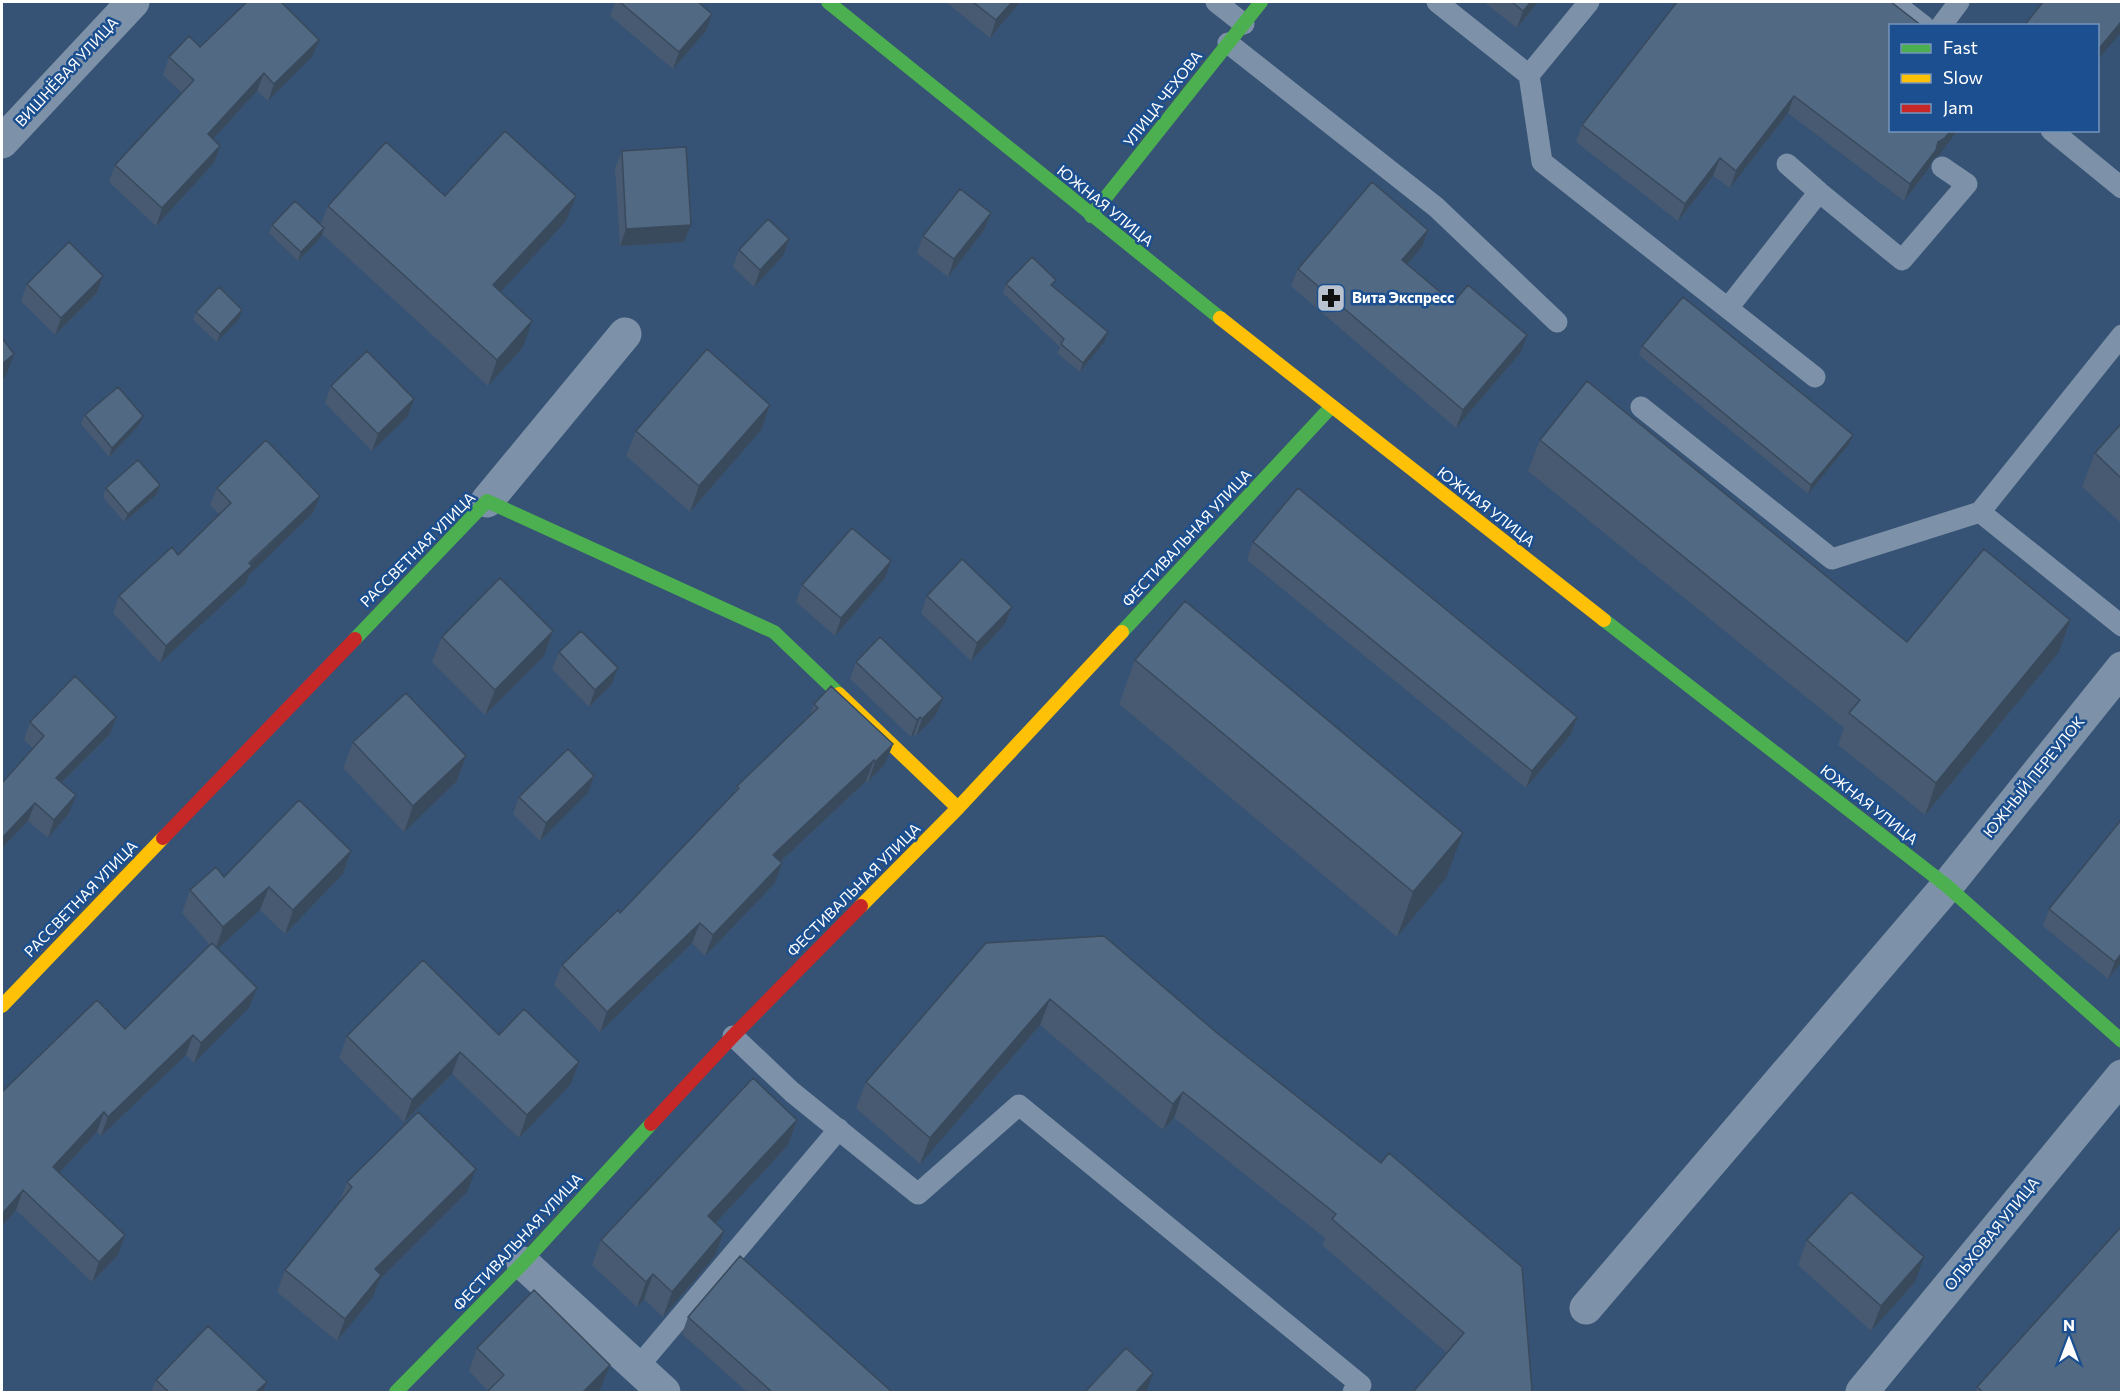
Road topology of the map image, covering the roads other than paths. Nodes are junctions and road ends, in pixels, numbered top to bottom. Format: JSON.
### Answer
{"nodes":[{"id":1,"x":133,"y":2,"type":"edge"},
{"id":2,"x":828,"y":2,"type":"edge"},
{"id":3,"x":1216,"y":2,"type":"edge"},
{"id":4,"x":1261,"y":2,"type":"edge"},
{"id":5,"x":1437,"y":2,"type":"edge"},
{"id":6,"x":1588,"y":2,"type":"edge"},
{"id":7,"x":1893,"y":2,"type":"edge"},
{"id":8,"x":1959,"y":2,"type":"edge"},
{"id":9,"x":1244,"y":24,"type":"junction"},
{"id":10,"x":1921,"y":24,"type":"edge"},
{"id":11,"x":1942,"y":24,"type":"edge"},
{"id":12,"x":1228,"y":43,"type":"junction"},
{"id":13,"x":1529,"y":75,"type":"junction"},
{"id":14,"x":2053,"y":132,"type":"edge"},
{"id":15,"x":2,"y":142,"type":"edge"},
{"id":16,"x":1787,"y":164,"type":"dead end"},
{"id":17,"x":1942,"y":167,"type":"dead end"},
{"id":18,"x":2121,"y":188,"type":"edge"},
{"id":19,"x":1819,"y":192,"type":"junction"},
{"id":20,"x":1091,"y":216,"type":"junction"},
{"id":21,"x":1728,"y":308,"type":"junction"},
{"id":22,"x":1557,"y":322,"type":"dead end"},
{"id":23,"x":625,"y":334,"type":"dead end"},
{"id":24,"x":2121,"y":335,"type":"edge"},
{"id":25,"x":1815,"y":377,"type":"dead end"},
{"id":26,"x":1330,"y":407,"type":"junction"},
{"id":27,"x":1641,"y":407,"type":"dead end"},
{"id":28,"x":487,"y":501,"type":"junction"},
{"id":29,"x":1980,"y":512,"type":"junction"},
{"id":30,"x":2121,"y":626,"type":"edge"},
{"id":31,"x":2120,"y":674,"type":"edge"},
{"id":32,"x":958,"y":808,"type":"junction"},
{"id":33,"x":1947,"y":886,"type":"junction"},
{"id":34,"x":2,"y":1006,"type":"edge"},
{"id":35,"x":733,"y":1036,"type":"junction"},
{"id":36,"x":2121,"y":1041,"type":"edge"},
{"id":37,"x":2121,"y":1076,"type":"edge"},
{"id":38,"x":839,"y":1129,"type":"junction"},
{"id":39,"x":523,"y":1263,"type":"junction"},
{"id":40,"x":1586,"y":1308,"type":"dead end"},
{"id":41,"x":637,"y":1368,"type":"junction"},
{"id":42,"x":396,"y":1392,"type":"edge"},
{"id":43,"x":664,"y":1392,"type":"edge"},
{"id":44,"x":1353,"y":1392,"type":"edge"},
{"id":45,"x":1862,"y":1392,"type":"edge"}],
"edges":[{"from":1,"to":15,"type":"street","name":"ВИШНЁВАЯ УЛИЦА"},
{"from":2,"to":20,"type":"street","name":"ЮЖНАЯ УЛИЦА"},
{"from":3,"to":9,"type":"lane"},
{"from":4,"to":9,"type":"street","name":"УЛИЦА ЧЕХОВА"},
{"from":5,"to":13,"type":"lane"},
{"from":6,"to":13,"type":"lane"},
{"from":7,"to":10,"type":"lane"},
{"from":8,"to":11,"type":"lane"},
{"from":9,"to":12,"type":"street","name":"УЛИЦА ЧЕХОВА"},
{"from":12,"to":20,"type":"street","name":"УЛИЦА ЧЕХОВА"},
{"from":12,"to":22,"type":"lane"},
{"from":13,"to":21,"type":"lane"},
{"from":14,"to":18,"type":"lane"},
{"from":16,"to":19,"type":"lane"},
{"from":17,"to":19,"type":"lane"},
{"from":19,"to":21,"type":"lane"},
{"from":20,"to":26,"type":"street","name":"ЮЖНАЯ УЛИЦА"},
{"from":21,"to":25,"type":"lane"},
{"from":23,"to":28,"type":"street"},
{"from":24,"to":29,"type":"lane"},
{"from":26,"to":32,"type":"street","name":"ФЕСТИВАЛЬНАЯ УЛИЦА"},
{"from":26,"to":33,"type":"street","name":"ЮЖНАЯ УЛИЦА"},
{"from":27,"to":29,"type":"lane"},
{"from":28,"to":32,"type":"street","name":"РАССВЕТНАЯ УЛИЦА"},
{"from":28,"to":34,"type":"street","name":"РАССВЕТНАЯ УЛИЦА"},
{"from":29,"to":30,"type":"lane"},
{"from":31,"to":33,"type":"street","name":"ЮЖНЫЙ ПЕРЕУЛОК"},
{"from":32,"to":35,"type":"street","name":"ФЕСТИВАЛЬНАЯ УЛИЦА"},
{"from":33,"to":36,"type":"street","name":"ЮЖНАЯ УЛИЦА"},
{"from":33,"to":40,"type":"street","name":"ЮЖНЫЙ ПЕРЕУЛОК"},
{"from":35,"to":38,"type":"lane"},
{"from":35,"to":39,"type":"street","name":"ФЕСТИВАЛЬНАЯ УЛИЦА"},
{"from":37,"to":45,"type":"street","name":"ОЛЬХОВАЯ УЛИЦА"},
{"from":38,"to":41,"type":"lane"},
{"from":38,"to":44,"type":"lane"},
{"from":39,"to":41,"type":"street"},
{"from":39,"to":42,"type":"street","name":"ФЕСТИВАЛЬНАЯ УЛИЦА"},
{"from":41,"to":43,"type":"street"}]}
